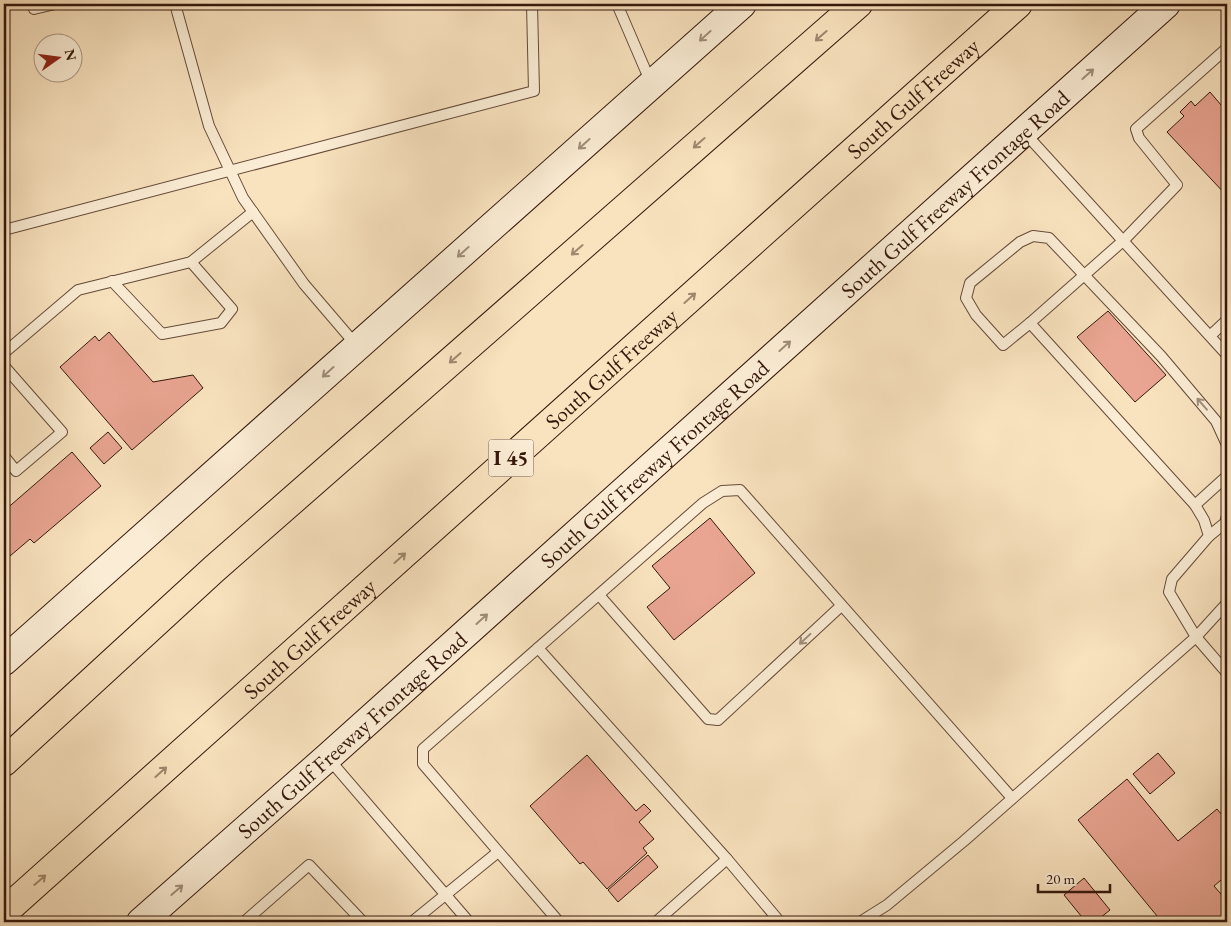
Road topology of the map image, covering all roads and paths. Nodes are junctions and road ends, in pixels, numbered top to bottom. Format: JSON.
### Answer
{"nodes":[{"id":1,"x":55,"y":4,"type":"edge"},
{"id":2,"x":175,"y":4,"type":"edge"},
{"id":3,"x":532,"y":4,"type":"edge"},
{"id":4,"x":617,"y":4,"type":"edge"},
{"id":5,"x":742,"y":4,"type":"edge"},
{"id":6,"x":858,"y":4,"type":"edge"},
{"id":7,"x":1018,"y":4,"type":"edge"},
{"id":8,"x":1166,"y":4,"type":"edge"},
{"id":9,"x":34,"y":10,"type":"dead end"},
{"id":10,"x":1227,"y":48,"type":"edge"},
{"id":11,"x":652,"y":84,"type":"junction"},
{"id":12,"x":1024,"y":131,"type":"junction"},
{"id":13,"x":230,"y":170,"type":"junction"},
{"id":14,"x":253,"y":212,"type":"junction"},
{"id":15,"x":4,"y":230,"type":"edge"},
{"id":16,"x":1124,"y":240,"type":"junction"},
{"id":17,"x":191,"y":262,"type":"junction"},
{"id":18,"x":1083,"y":275,"type":"junction"},
{"id":19,"x":112,"y":281,"type":"junction"},
{"id":20,"x":1227,"y":320,"type":"edge"},
{"id":21,"x":1030,"y":323,"type":"junction"},
{"id":22,"x":1211,"y":335,"type":"junction"},
{"id":23,"x":357,"y":346,"type":"junction"},
{"id":24,"x":4,"y":353,"type":"edge"},
{"id":25,"x":1227,"y":355,"type":"edge"},
{"id":26,"x":4,"y":366,"type":"edge"},
{"id":27,"x":1227,"y":445,"type":"edge"},
{"id":28,"x":4,"y":456,"type":"edge"},
{"id":29,"x":1227,"y":476,"type":"edge"},
{"id":30,"x":1195,"y":505,"type":"junction"},
{"id":31,"x":1227,"y":516,"type":"edge"},
{"id":32,"x":1209,"y":536,"type":"junction"},
{"id":33,"x":599,"y":595,"type":"junction"},
{"id":34,"x":1227,"y":604,"type":"edge"},
{"id":35,"x":841,"y":606,"type":"junction"},
{"id":36,"x":1196,"y":637,"type":"junction"},
{"id":37,"x":538,"y":648,"type":"junction"},
{"id":38,"x":4,"y":661,"type":"edge"},
{"id":39,"x":1227,"y":673,"type":"edge"},
{"id":40,"x":328,"y":758,"type":"junction"},
{"id":41,"x":4,"y":762,"type":"edge"},
{"id":42,"x":1012,"y":798,"type":"junction"},
{"id":43,"x":498,"y":852,"type":"junction"},
{"id":44,"x":727,"y":859,"type":"junction"},
{"id":45,"x":446,"y":895,"type":"junction"},
{"id":46,"x":4,"y":912,"type":"edge"},
{"id":47,"x":141,"y":922,"type":"edge"},
{"id":48,"x":244,"y":922,"type":"edge"},
{"id":49,"x":362,"y":922,"type":"edge"},
{"id":50,"x":412,"y":922,"type":"edge"},
{"id":51,"x":469,"y":922,"type":"edge"},
{"id":52,"x":559,"y":922,"type":"edge"},
{"id":53,"x":656,"y":922,"type":"edge"},
{"id":54,"x":780,"y":922,"type":"edge"},
{"id":55,"x":860,"y":922,"type":"edge"}],
"edges":[{"from":1,"to":9,"type":"lane"},
{"from":2,"to":13,"type":"lane"},
{"from":3,"to":13,"type":"lane"},
{"from":4,"to":11,"type":"lane"},
{"from":5,"to":11,"type":"main road","one_way":true},
{"from":6,"to":41,"type":"highway","one_way":true},
{"from":46,"to":7,"type":"highway","name":"South Gulf Freeway","number":"I 45","one_way":true},
{"from":12,"to":8,"type":"main road","name":"South Gulf Freeway Frontage Road","one_way":true},
{"from":10,"to":16,"type":"lane"},
{"from":11,"to":23,"type":"main road","one_way":true},
{"from":12,"to":16,"type":"lane"},
{"from":40,"to":12,"type":"main road","name":"South Gulf Freeway Frontage Road","one_way":true},
{"from":13,"to":14,"type":"lane"},
{"from":13,"to":15,"type":"lane"},
{"from":14,"to":17,"type":"lane"},
{"from":14,"to":23,"type":"lane"},
{"from":16,"to":18,"type":"lane"},
{"from":16,"to":22,"type":"lane"},
{"from":17,"to":19,"type":"lane"},
{"from":17,"to":19,"type":"lane"},
{"from":18,"to":21,"type":"lane"},
{"from":18,"to":21,"type":"lane"},
{"from":27,"to":18,"type":"lane","one_way":true},
{"from":19,"to":24,"type":"lane"},
{"from":20,"to":22,"type":"lane"},
{"from":21,"to":30,"type":"lane"},
{"from":22,"to":25,"type":"lane"},
{"from":23,"to":38,"type":"main road","one_way":true},
{"from":26,"to":28,"type":"lane"},
{"from":29,"to":30,"type":"lane"},
{"from":30,"to":32,"type":"lane"},
{"from":31,"to":32,"type":"lane"},
{"from":32,"to":36,"type":"lane"},
{"from":33,"to":35,"type":"lane"},
{"from":35,"to":33,"type":"lane","one_way":true},
{"from":33,"to":37,"type":"lane"},
{"from":34,"to":36,"type":"lane"},
{"from":35,"to":42,"type":"lane"},
{"from":36,"to":39,"type":"lane"},
{"from":36,"to":42,"type":"lane"},
{"from":37,"to":43,"type":"lane"},
{"from":37,"to":44,"type":"lane"},
{"from":40,"to":45,"type":"lane"},
{"from":47,"to":40,"type":"main road","name":"South Gulf Freeway Frontage Road","one_way":true},
{"from":42,"to":55,"type":"lane"},
{"from":43,"to":45,"type":"lane"},
{"from":43,"to":52,"type":"lane"},
{"from":44,"to":53,"type":"lane"},
{"from":44,"to":54,"type":"lane"},
{"from":45,"to":50,"type":"lane"},
{"from":45,"to":51,"type":"lane"},
{"from":48,"to":49,"type":"lane"}]}
